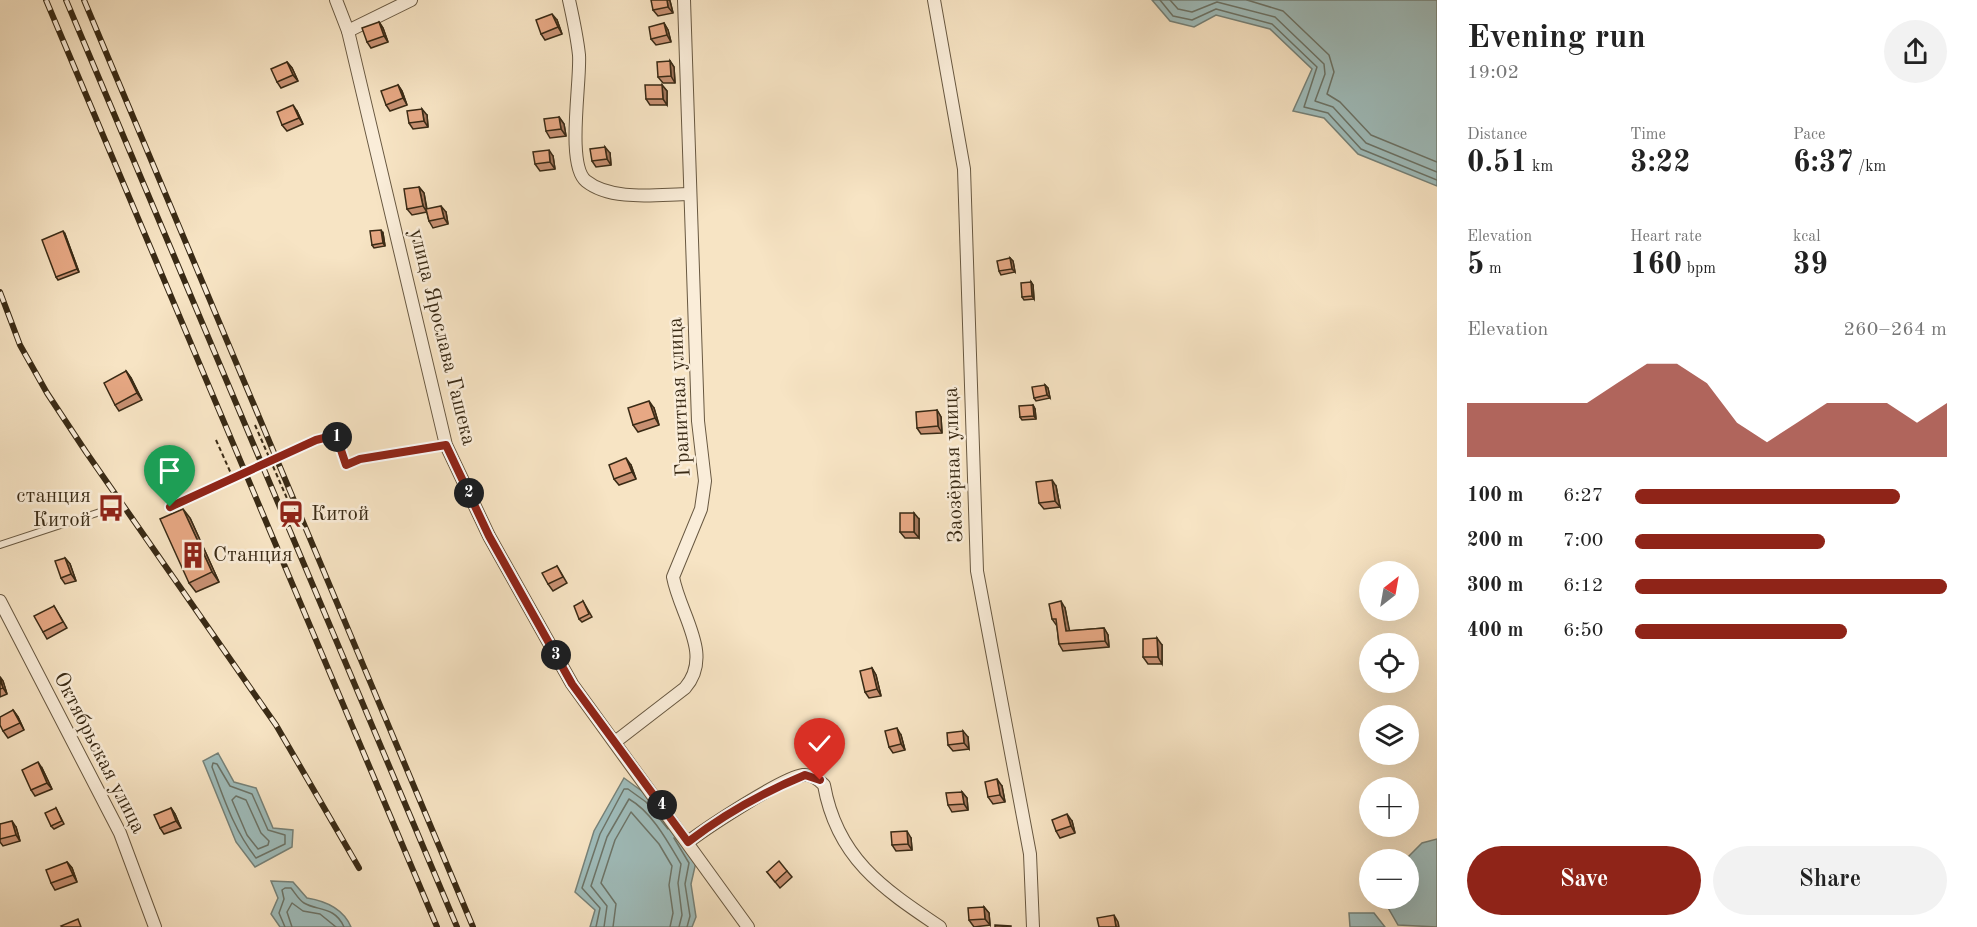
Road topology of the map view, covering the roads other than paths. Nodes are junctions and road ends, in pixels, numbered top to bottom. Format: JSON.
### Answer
{"nodes":[{"id":1,"x":336,"y":0,"type":"edge"},
{"id":2,"x":411,"y":0,"type":"edge"},
{"id":3,"x":569,"y":0,"type":"edge"},
{"id":4,"x":684,"y":0,"type":"edge"},
{"id":5,"x":934,"y":0,"type":"edge"},
{"id":6,"x":348,"y":31,"type":"junction"},
{"id":7,"x":690,"y":195,"type":"junction"},
{"id":8,"x":100,"y":512,"type":"dead end"},
{"id":9,"x":0,"y":545,"type":"edge"},
{"id":10,"x":0,"y":601,"type":"edge"},
{"id":11,"x":615,"y":742,"type":"junction"},
{"id":12,"x":688,"y":842,"type":"junction"},
{"id":13,"x":155,"y":927,"type":"edge"},
{"id":14,"x":748,"y":927,"type":"edge"},
{"id":15,"x":940,"y":927,"type":"edge"},
{"id":16,"x":1033,"y":927,"type":"edge"}],
"edges":[{"from":1,"to":6,"type":"street","name":"улица Ярослава Гашека"},
{"from":2,"to":6,"type":"street"},
{"from":3,"to":7,"type":"street"},
{"from":4,"to":7,"type":"street","name":"Гранитная улица"},
{"from":5,"to":16,"type":"street","name":"Заозёрная улица"},
{"from":6,"to":11,"type":"street","name":"улица Ярослава Гашека"},
{"from":7,"to":11,"type":"street","name":"Гранитная улица"},
{"from":8,"to":9,"type":"lane"},
{"from":10,"to":13,"type":"street","name":"Октябрьская улица"},
{"from":11,"to":12,"type":"street","name":"улица Ярослава Гашека"},
{"from":12,"to":14,"type":"street","name":"улица Ярослава Гашека"},
{"from":12,"to":15,"type":"street"}]}
